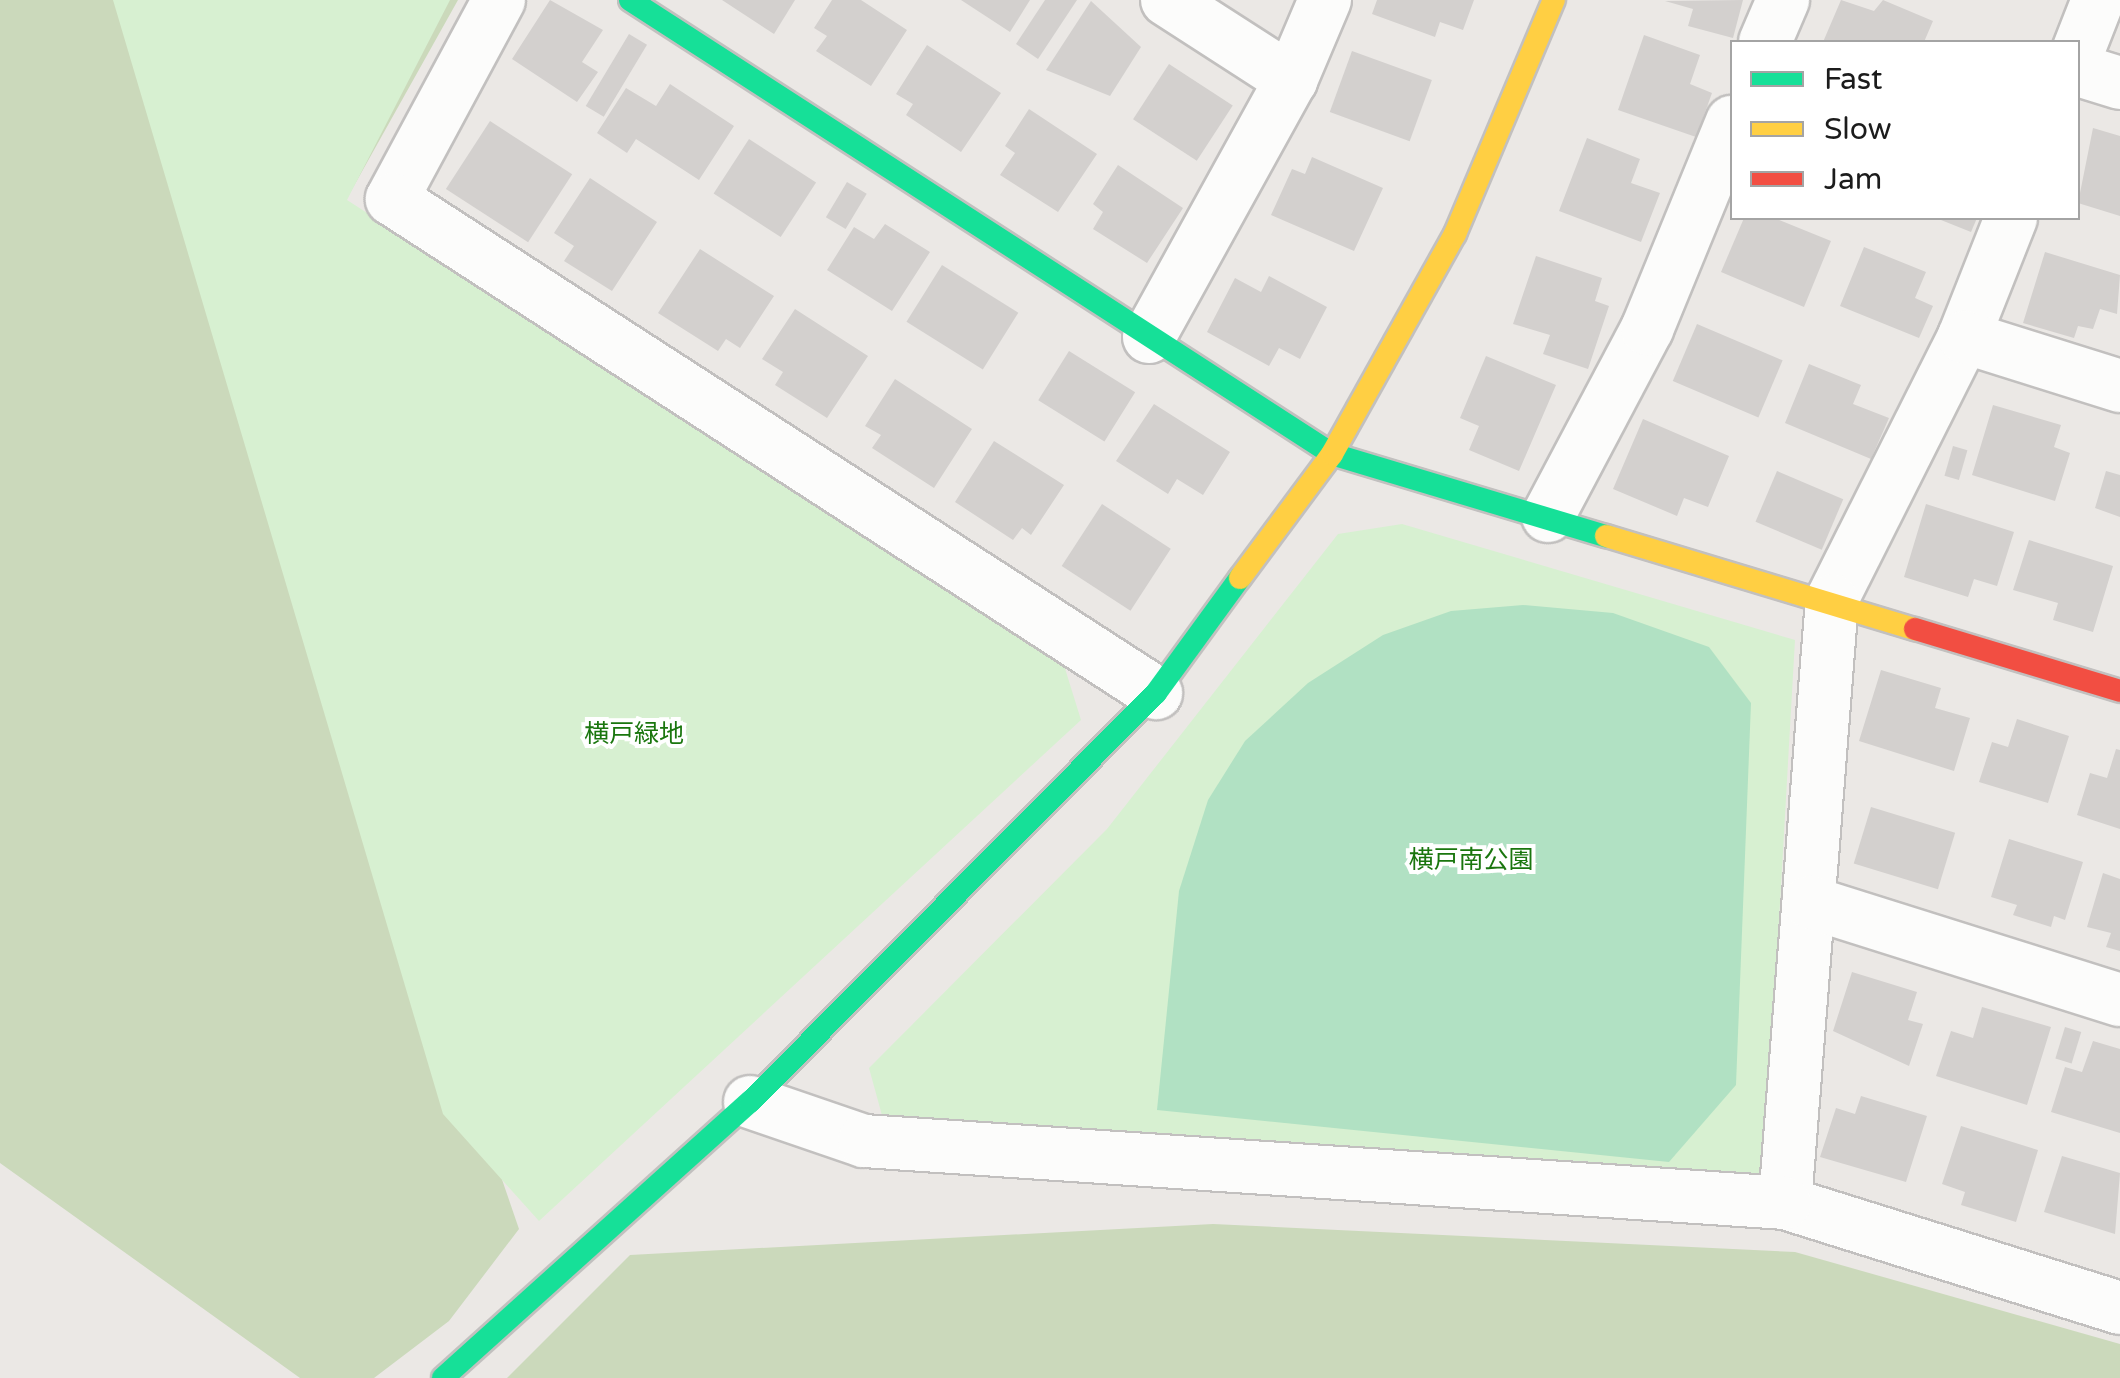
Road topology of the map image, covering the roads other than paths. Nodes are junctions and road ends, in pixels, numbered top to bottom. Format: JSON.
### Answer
{"nodes":[{"id":1,"x":499,"y":0,"type":"edge"},
{"id":2,"x":630,"y":0,"type":"edge"},
{"id":3,"x":1167,"y":0,"type":"edge"},
{"id":4,"x":1324,"y":0,"type":"edge"},
{"id":5,"x":1554,"y":0,"type":"edge"},
{"id":6,"x":1783,"y":0,"type":"edge"},
{"id":7,"x":2098,"y":0,"type":"edge"},
{"id":8,"x":1766,"y":40,"type":"edge"},
{"id":9,"x":2080,"y":46,"type":"edge"},
{"id":10,"x":2080,"y":71,"type":"edge"},
{"id":11,"x":1291,"y":80,"type":"junction"},
{"id":12,"x":2120,"y":83,"type":"edge"},
{"id":13,"x":1730,"y":127,"type":"edge"},
{"id":14,"x":2010,"y":220,"type":"edge"},
{"id":15,"x":1149,"y":337,"type":"junction"},
{"id":16,"x":1964,"y":337,"type":"junction"},
{"id":17,"x":2120,"y":386,"type":"edge"},
{"id":18,"x":1332,"y":454,"type":"junction"},
{"id":19,"x":1548,"y":516,"type":"junction"},
{"id":20,"x":1832,"y":600,"type":"junction"},
{"id":21,"x":2120,"y":691,"type":"edge"},
{"id":22,"x":1156,"y":693,"type":"junction"},
{"id":23,"x":1808,"y":902,"type":"junction"},
{"id":24,"x":2120,"y":1000,"type":"edge"},
{"id":25,"x":750,"y":1102,"type":"junction"},
{"id":26,"x":1785,"y":1204,"type":"junction"},
{"id":27,"x":2120,"y":1308,"type":"edge"},
{"id":28,"x":443,"y":1378,"type":"edge"}],
"edges":[{"from":1,"to":22,"type":"street"},
{"from":2,"to":15,"type":"street"},
{"from":3,"to":11,"type":"street"},
{"from":4,"to":11,"type":"street"},
{"from":5,"to":18,"type":"street"},
{"from":6,"to":8,"type":"street"},
{"from":7,"to":9,"type":"street"},
{"from":10,"to":12,"type":"street"},
{"from":11,"to":15,"type":"street"},
{"from":13,"to":19,"type":"street"},
{"from":14,"to":16,"type":"street"},
{"from":15,"to":18,"type":"street"},
{"from":16,"to":17,"type":"street"},
{"from":16,"to":20,"type":"street"},
{"from":18,"to":19,"type":"street"},
{"from":18,"to":22,"type":"street"},
{"from":19,"to":20,"type":"street"},
{"from":20,"to":21,"type":"street"},
{"from":20,"to":23,"type":"street"},
{"from":22,"to":25,"type":"street"},
{"from":23,"to":24,"type":"street"},
{"from":23,"to":26,"type":"street"},
{"from":25,"to":26,"type":"street"},
{"from":25,"to":28,"type":"street"},
{"from":26,"to":27,"type":"street"}]}
